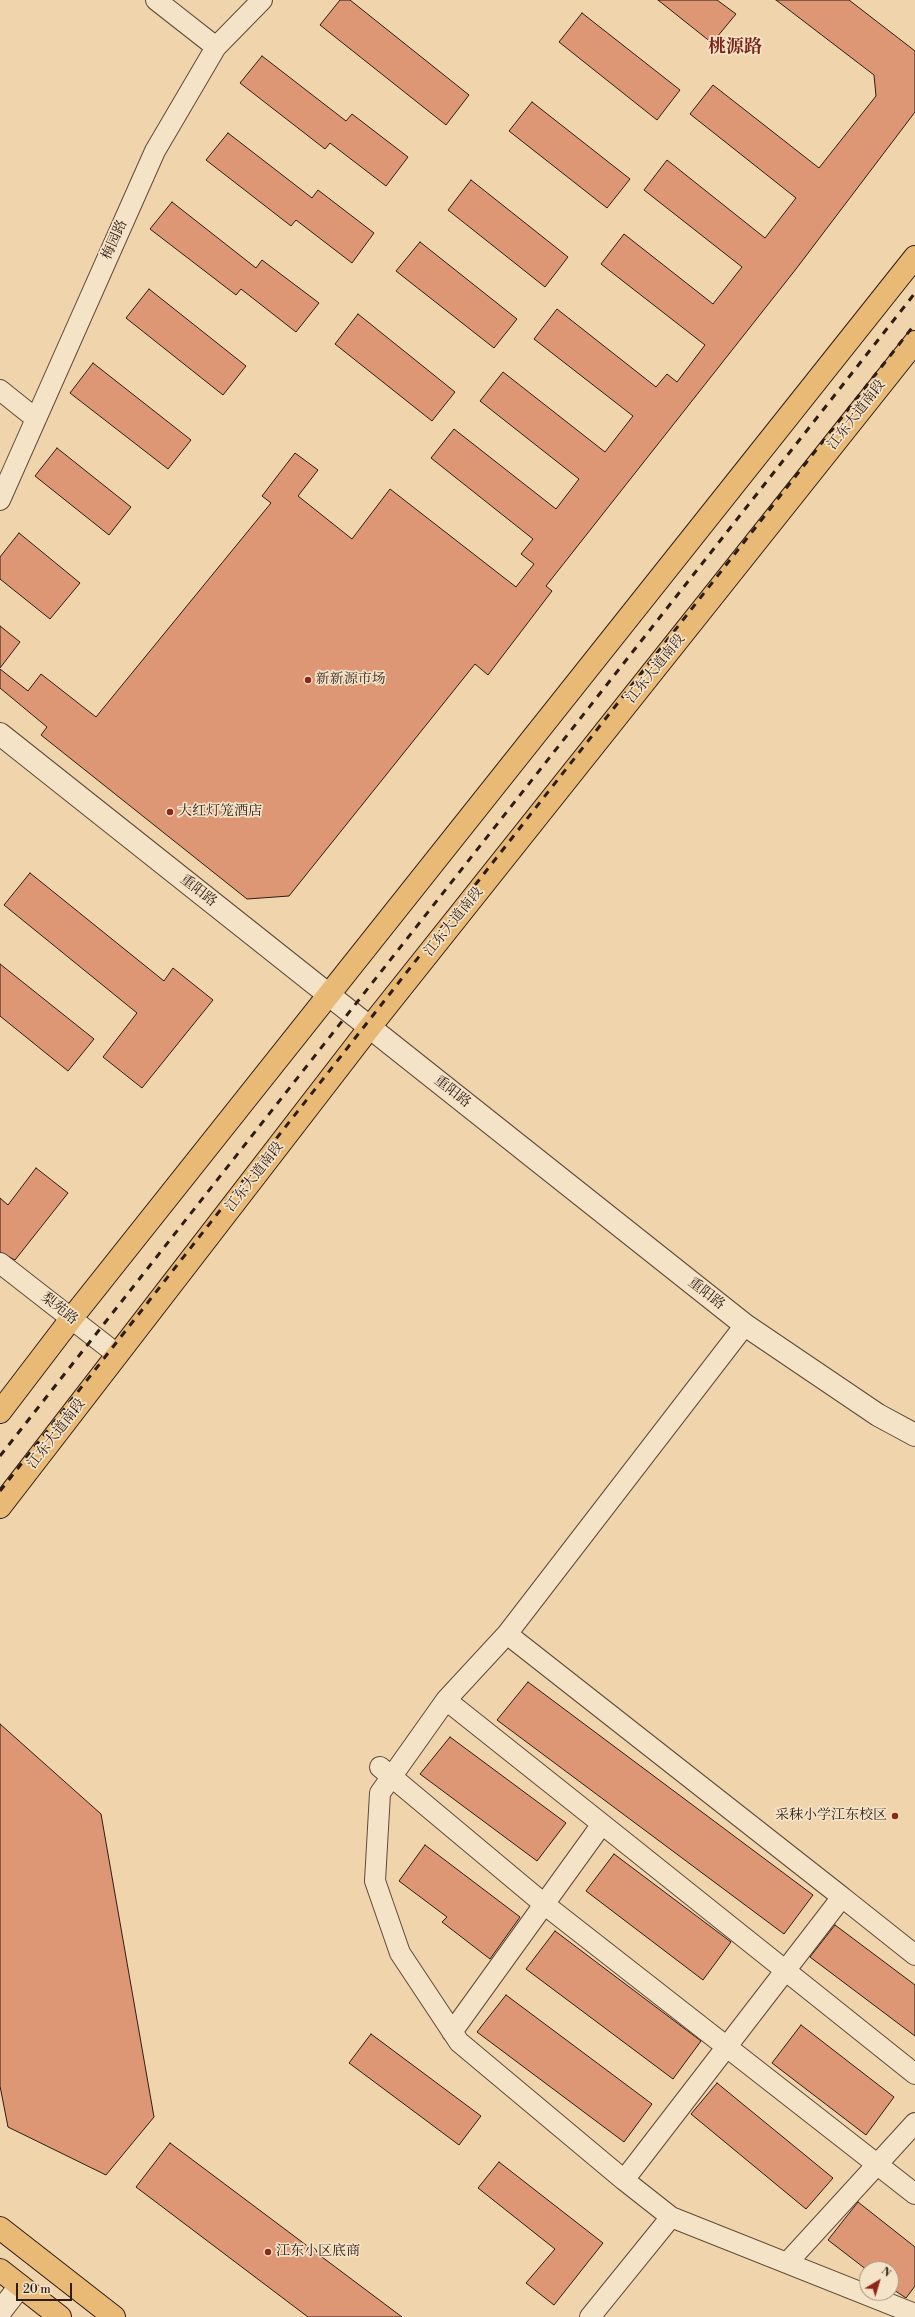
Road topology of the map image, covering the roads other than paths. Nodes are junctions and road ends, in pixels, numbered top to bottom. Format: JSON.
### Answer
{"nodes":[{"id":1,"x":156,"y":0,"type":"edge"},
{"id":2,"x":262,"y":0,"type":"edge"},
{"id":3,"x":216,"y":47,"type":"junction"},
{"id":4,"x":915,"y":257,"type":"edge"},
{"id":5,"x":915,"y":342,"type":"edge"},
{"id":6,"x":0,"y":390,"type":"edge"},
{"id":7,"x":35,"y":418,"type":"junction"},
{"id":8,"x":0,"y":500,"type":"edge"},
{"id":9,"x":0,"y":734,"type":"edge"},
{"id":10,"x":329,"y":995,"type":"junction"},
{"id":11,"x":370,"y":1027,"type":"junction"},
{"id":12,"x":0,"y":1263,"type":"edge"},
{"id":13,"x":71,"y":1319,"type":"junction"},
{"id":14,"x":744,"y":1325,"type":"junction"},
{"id":15,"x":118,"y":1355,"type":"junction"},
{"id":16,"x":0,"y":1412,"type":"edge"},
{"id":17,"x":915,"y":1435,"type":"edge"},
{"id":18,"x":0,"y":1507,"type":"edge"},
{"id":19,"x":507,"y":1634,"type":"junction"},
{"id":20,"x":446,"y":1700,"type":"junction"},
{"id":21,"x":385,"y":1772,"type":"junction"},
{"id":22,"x":602,"y":1824,"type":"junction"},
{"id":23,"x":842,"y":1897,"type":"junction"},
{"id":24,"x":544,"y":1904,"type":"junction"},
{"id":25,"x":915,"y":1955,"type":"edge"},
{"id":26,"x":786,"y":1969,"type":"junction"},
{"id":27,"x":452,"y":2032,"type":"junction"},
{"id":28,"x":726,"y":2047,"type":"junction"},
{"id":29,"x":915,"y":2074,"type":"edge"},
{"id":30,"x":915,"y":2123,"type":"edge"},
{"id":31,"x":878,"y":2166,"type":"junction"},
{"id":32,"x":624,"y":2180,"type":"junction"},
{"id":33,"x":915,"y":2194,"type":"edge"},
{"id":34,"x":671,"y":2217,"type":"junction"},
{"id":35,"x":0,"y":2228,"type":"edge"},
{"id":36,"x":786,"y":2263,"type":"junction"},
{"id":37,"x":0,"y":2270,"type":"edge"},
{"id":38,"x":20,"y":2286,"type":"junction"},
{"id":39,"x":0,"y":2312,"type":"edge"},
{"id":40,"x":915,"y":2314,"type":"edge"},
{"id":41,"x":60,"y":2317,"type":"edge"},
{"id":42,"x":114,"y":2317,"type":"edge"},
{"id":43,"x":590,"y":2317,"type":"edge"}],
"edges":[{"from":1,"to":3,"type":"street"},
{"from":2,"to":3,"type":"street","name":"梅园路"},
{"from":3,"to":7,"type":"street","name":"梅园路"},
{"from":4,"to":10,"type":"main road"},
{"from":5,"to":11,"type":"main road","name":"江东大道南段"},
{"from":6,"to":7,"type":"street"},
{"from":7,"to":8,"type":"street","name":"梅园路"},
{"from":9,"to":10,"type":"street","name":"重阳路"},
{"from":10,"to":11,"type":"street","name":"重阳路"},
{"from":10,"to":13,"type":"main road"},
{"from":11,"to":14,"type":"street","name":"重阳路"},
{"from":11,"to":15,"type":"main road","name":"江东大道南段"},
{"from":12,"to":13,"type":"street","name":"梨苑路"},
{"from":13,"to":15,"type":"street","name":"梨苑路"},
{"from":13,"to":16,"type":"main road"},
{"from":14,"to":17,"type":"street","name":"重阳路"},
{"from":14,"to":19,"type":"street"},
{"from":15,"to":18,"type":"main road","name":"江东大道南段"},
{"from":19,"to":20,"type":"street"},
{"from":19,"to":23,"type":"street"},
{"from":20,"to":21,"type":"street"},
{"from":20,"to":22,"type":"street"},
{"from":21,"to":24,"type":"street"},
{"from":21,"to":27,"type":"street"},
{"from":22,"to":24,"type":"street"},
{"from":22,"to":26,"type":"street"},
{"from":23,"to":25,"type":"street"},
{"from":23,"to":26,"type":"street"},
{"from":24,"to":27,"type":"street"},
{"from":24,"to":28,"type":"street"},
{"from":26,"to":28,"type":"street"},
{"from":26,"to":29,"type":"street"},
{"from":27,"to":32,"type":"street"},
{"from":28,"to":31,"type":"street"},
{"from":28,"to":32,"type":"street"},
{"from":30,"to":31,"type":"street"},
{"from":31,"to":33,"type":"street"},
{"from":31,"to":36,"type":"street"},
{"from":32,"to":34,"type":"street"},
{"from":34,"to":36,"type":"street"},
{"from":34,"to":43,"type":"street"},
{"from":35,"to":42,"type":"main road"},
{"from":36,"to":40,"type":"street"},
{"from":37,"to":38,"type":"main road"},
{"from":38,"to":39,"type":"street"},
{"from":38,"to":41,"type":"main road"}]}
